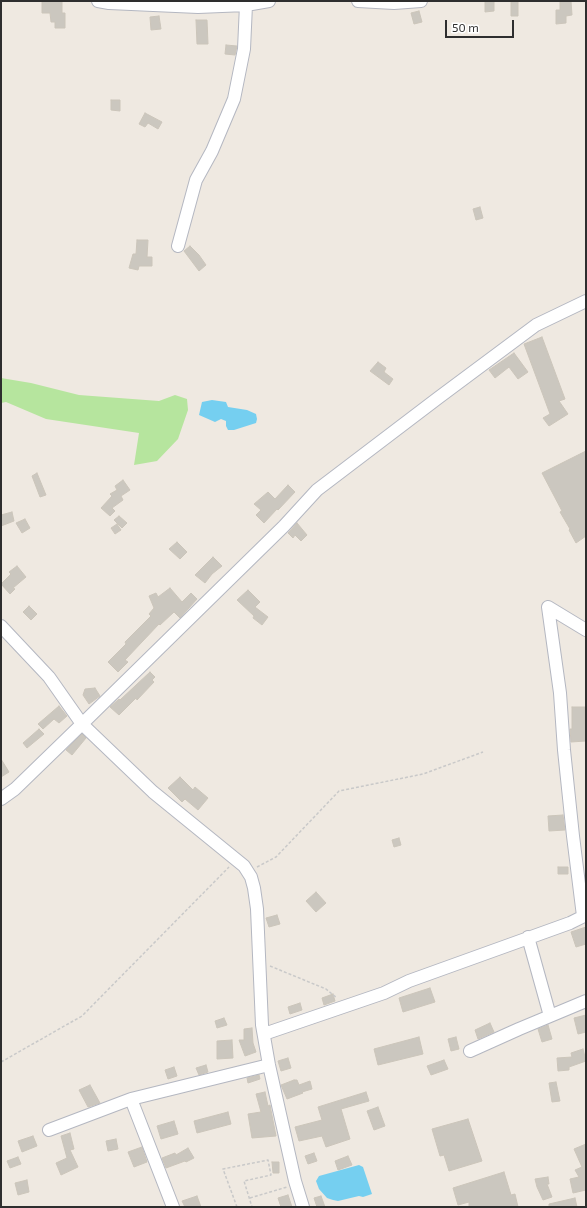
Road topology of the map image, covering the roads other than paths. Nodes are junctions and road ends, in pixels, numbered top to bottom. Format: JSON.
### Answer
{"nodes":[{"id":1,"x":98,"y":1,"type":"edge"},
{"id":2,"x":269,"y":1,"type":"edge"},
{"id":3,"x":358,"y":1,"type":"edge"},
{"id":4,"x":421,"y":1,"type":"edge"},
{"id":5,"x":246,"y":5,"type":"junction"},
{"id":6,"x":178,"y":246,"type":"dead end"},
{"id":7,"x":586,"y":301,"type":"edge"},
{"id":8,"x":1,"y":626,"type":"edge"},
{"id":9,"x":586,"y":630,"type":"edge"},
{"id":10,"x":82,"y":724,"type":"junction"},
{"id":11,"x":1,"y":798,"type":"edge"},
{"id":12,"x":585,"y":915,"type":"edge"},
{"id":13,"x":528,"y":937,"type":"junction"},
{"id":14,"x":586,"y":1002,"type":"edge"},
{"id":15,"x":550,"y":1016,"type":"junction"},
{"id":16,"x":264,"y":1034,"type":"junction"},
{"id":17,"x":470,"y":1052,"type":"dead end"},
{"id":18,"x":269,"y":1065,"type":"junction"},
{"id":19,"x":131,"y":1099,"type":"junction"},
{"id":20,"x":49,"y":1130,"type":"dead end"},
{"id":21,"x":173,"y":1207,"type":"edge"},
{"id":22,"x":303,"y":1207,"type":"edge"}],
"edges":[{"from":1,"to":5,"type":"street"},
{"from":2,"to":5,"type":"street"},
{"from":3,"to":4,"type":"street"},
{"from":5,"to":6,"type":"street"},
{"from":7,"to":10,"type":"street"},
{"from":8,"to":10,"type":"street"},
{"from":9,"to":12,"type":"street"},
{"from":10,"to":11,"type":"street"},
{"from":10,"to":16,"type":"street"},
{"from":12,"to":13,"type":"street"},
{"from":13,"to":15,"type":"street"},
{"from":13,"to":16,"type":"street"},
{"from":14,"to":15,"type":"street"},
{"from":15,"to":17,"type":"street"},
{"from":16,"to":18,"type":"street"},
{"from":18,"to":19,"type":"street"},
{"from":18,"to":22,"type":"street"},
{"from":19,"to":20,"type":"street"},
{"from":19,"to":21,"type":"street"}]}
